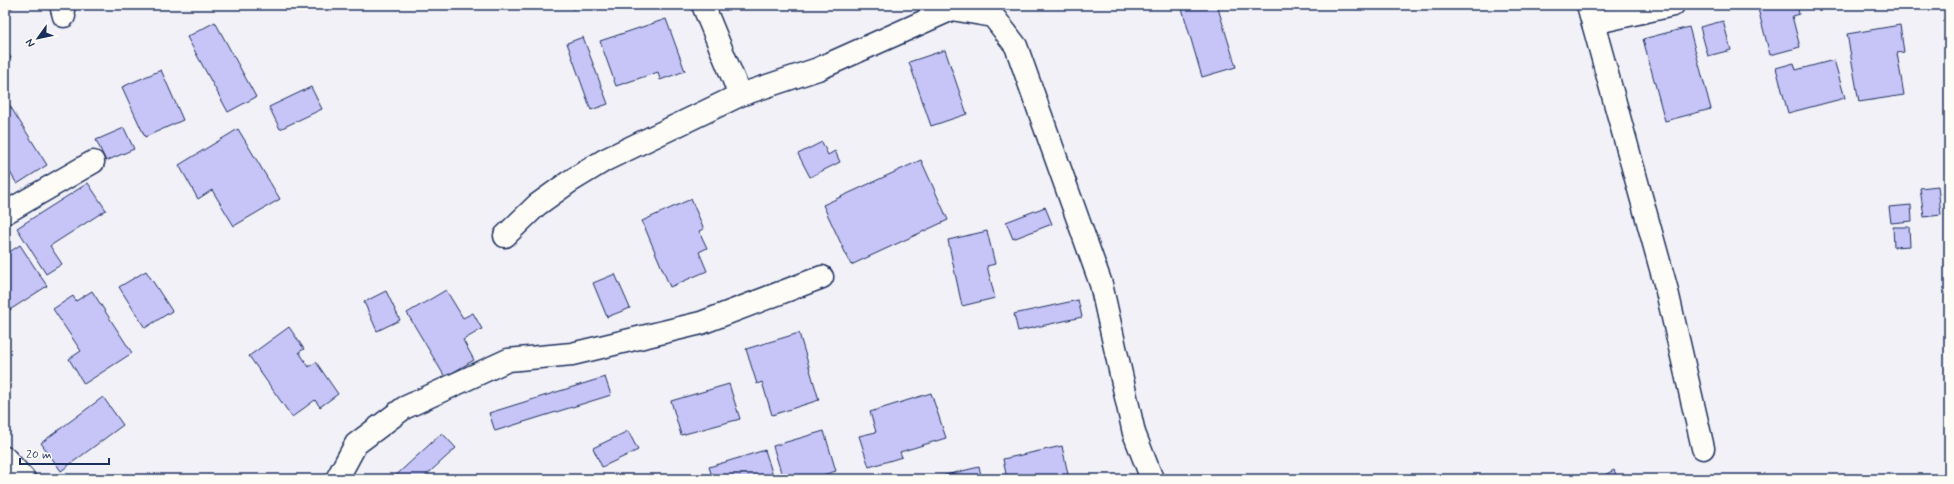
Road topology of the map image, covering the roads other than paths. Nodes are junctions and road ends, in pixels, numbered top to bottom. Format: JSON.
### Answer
{"nodes":[{"id":1,"x":703,"y":5,"type":"edge"},
{"id":2,"x":1673,"y":5,"type":"edge"},
{"id":3,"x":1590,"y":14,"type":"edge"},
{"id":4,"x":740,"y":95,"type":"junction"},
{"id":5,"x":94,"y":162,"type":"dead end"},
{"id":6,"x":5,"y":213,"type":"edge"},
{"id":7,"x":505,"y":236,"type":"dead end"},
{"id":8,"x":822,"y":277,"type":"dead end"},
{"id":9,"x":1703,"y":448,"type":"dead end"},
{"id":10,"x":5,"y":458,"type":"edge"},
{"id":11,"x":24,"y":479,"type":"edge"},
{"id":12,"x":337,"y":479,"type":"edge"},
{"id":13,"x":1152,"y":479,"type":"edge"}],
"edges":[{"from":1,"to":4,"type":"street"},
{"from":2,"to":3,"type":"street"},
{"from":3,"to":9,"type":"street"},
{"from":4,"to":7,"type":"street"},
{"from":4,"to":13,"type":"street"},
{"from":5,"to":6,"type":"street"},
{"from":8,"to":12,"type":"street"},
{"from":10,"to":11,"type":"street"}]}
